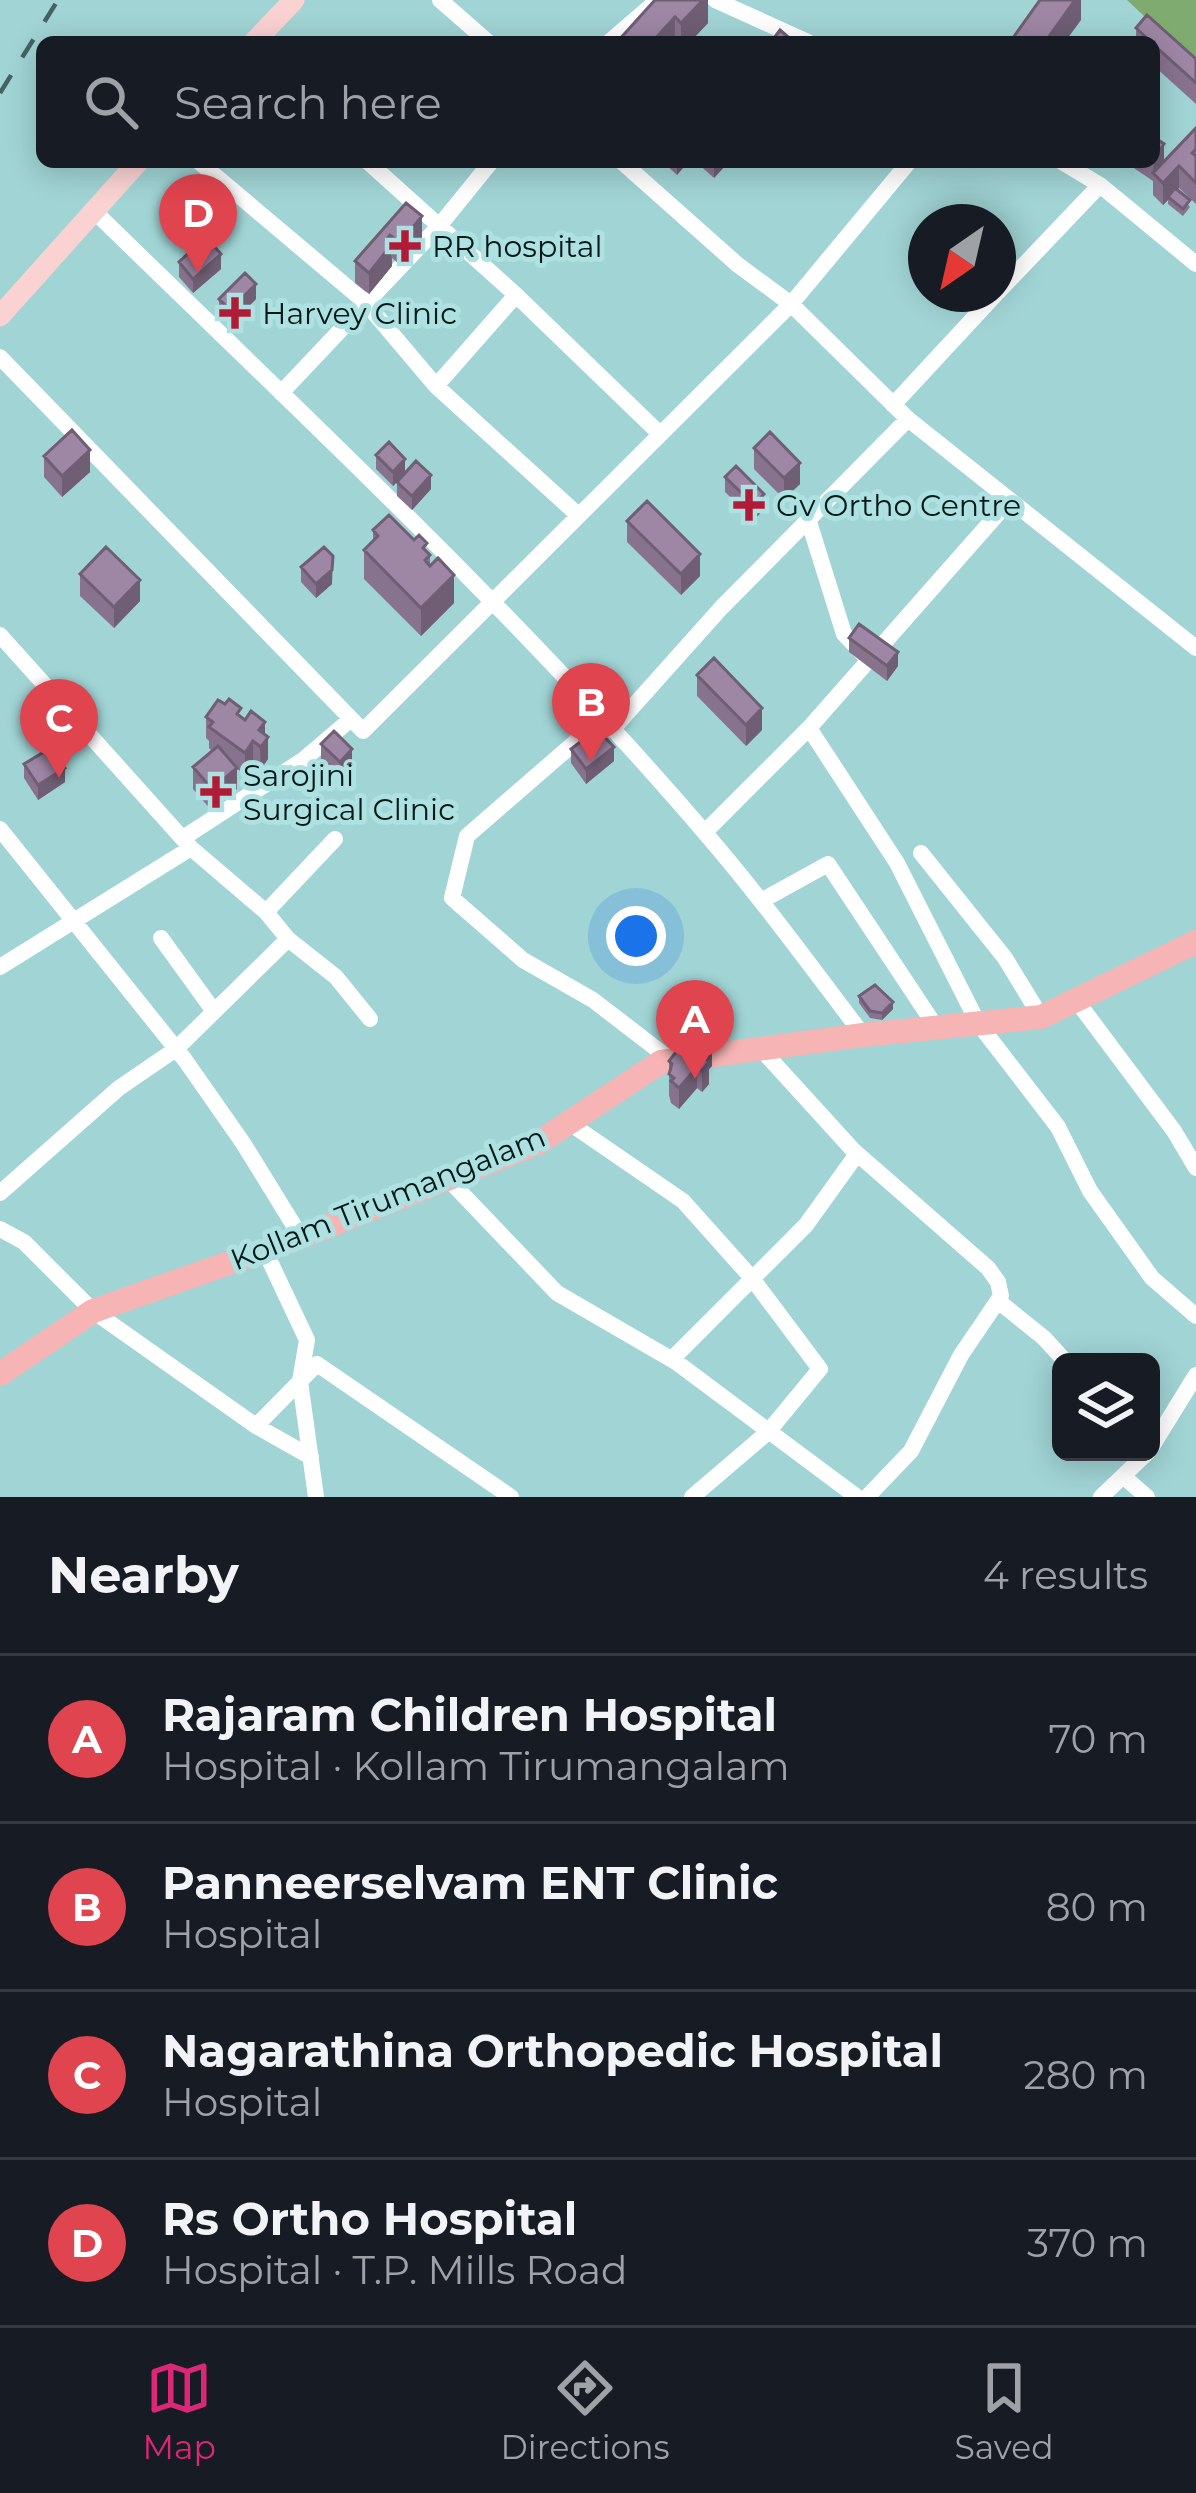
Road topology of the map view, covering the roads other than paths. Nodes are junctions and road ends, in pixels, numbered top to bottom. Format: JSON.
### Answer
{"nodes":[{"id":1,"x":294,"y":0,"type":"edge"},
{"id":2,"x":440,"y":0,"type":"edge"},
{"id":3,"x":658,"y":0,"type":"edge"},
{"id":4,"x":715,"y":0,"type":"edge"},
{"id":5,"x":260,"y":36,"type":"edge"},
{"id":6,"x":481,"y":36,"type":"edge"},
{"id":7,"x":616,"y":36,"type":"edge"},
{"id":8,"x":795,"y":36,"type":"edge"},
{"id":9,"x":133,"y":168,"type":"edge"},
{"id":10,"x":206,"y":168,"type":"edge"},
{"id":11,"x":375,"y":168,"type":"edge"},
{"id":12,"x":486,"y":168,"type":"edge"},
{"id":13,"x":629,"y":168,"type":"edge"},
{"id":14,"x":904,"y":168,"type":"edge"},
{"id":15,"x":1072,"y":168,"type":"edge"},
{"id":16,"x":1100,"y":185,"type":"junction"},
{"id":17,"x":95,"y":212,"type":"junction"},
{"id":18,"x":440,"y":225,"type":"junction"},
{"id":19,"x":1196,"y":264,"type":"edge"},
{"id":20,"x":1016,"y":273,"type":"edge"},
{"id":21,"x":516,"y":295,"type":"junction"},
{"id":22,"x":364,"y":302,"type":"junction"},
{"id":23,"x":790,"y":304,"type":"junction"},
{"id":24,"x":979,"y":312,"type":"edge"},
{"id":25,"x":0,"y":316,"type":"edge"},
{"id":26,"x":0,"y":357,"type":"edge"},
{"id":27,"x":436,"y":386,"type":"junction"},
{"id":28,"x":281,"y":393,"type":"junction"},
{"id":29,"x":893,"y":405,"type":"junction"},
{"id":30,"x":908,"y":419,"type":"junction"},
{"id":31,"x":660,"y":434,"type":"junction"},
{"id":32,"x":1010,"y":500,"type":"junction"},
{"id":33,"x":578,"y":515,"type":"junction"},
{"id":34,"x":808,"y":522,"type":"junction"},
{"id":35,"x":493,"y":601,"type":"junction"},
{"id":36,"x":0,"y":635,"type":"edge"},
{"id":37,"x":1196,"y":648,"type":"edge"},
{"id":38,"x":868,"y":660,"type":"junction"},
{"id":39,"x":352,"y":719,"type":"junction"},
{"id":40,"x":608,"y":724,"type":"junction"},
{"id":41,"x":809,"y":728,"type":"junction"},
{"id":42,"x":0,"y":830,"type":"edge"},
{"id":43,"x":705,"y":832,"type":"junction"},
{"id":44,"x":334,"y":839,"type":"dead end"},
{"id":45,"x":187,"y":843,"type":"junction"},
{"id":46,"x":920,"y":854,"type":"dead end"},
{"id":47,"x":761,"y":901,"type":"junction"},
{"id":48,"x":266,"y":912,"type":"junction"},
{"id":49,"x":74,"y":923,"type":"junction"},
{"id":50,"x":161,"y":938,"type":"dead end"},
{"id":51,"x":288,"y":939,"type":"junction"},
{"id":52,"x":1196,"y":942,"type":"edge"},
{"id":53,"x":0,"y":967,"type":"edge"},
{"id":54,"x":1076,"y":1000,"type":"junction"},
{"id":55,"x":213,"y":1010,"type":"junction"},
{"id":56,"x":1040,"y":1017,"type":"junction"},
{"id":57,"x":370,"y":1019,"type":"dead end"},
{"id":58,"x":978,"y":1023,"type":"junction"},
{"id":59,"x":936,"y":1027,"type":"junction"},
{"id":60,"x":863,"y":1035,"type":"junction"},
{"id":61,"x":761,"y":1048,"type":"junction"},
{"id":62,"x":176,"y":1049,"type":"junction"},
{"id":63,"x":671,"y":1060,"type":"junction"},
{"id":64,"x":568,"y":1122,"type":"junction"},
{"id":65,"x":857,"y":1154,"type":"junction"},
{"id":66,"x":1196,"y":1168,"type":"edge"},
{"id":67,"x":448,"y":1178,"type":"junction"},
{"id":68,"x":0,"y":1193,"type":"edge"},
{"id":69,"x":0,"y":1229,"type":"edge"},
{"id":70,"x":301,"y":1237,"type":"junction"},
{"id":71,"x":265,"y":1251,"type":"junction"},
{"id":72,"x":751,"y":1277,"type":"junction"},
{"id":73,"x":998,"y":1301,"type":"junction"},
{"id":74,"x":93,"y":1311,"type":"junction"},
{"id":75,"x":1196,"y":1316,"type":"edge"},
{"id":76,"x":1056,"y":1353,"type":"edge"},
{"id":77,"x":676,"y":1362,"type":"junction"},
{"id":78,"x":0,"y":1374,"type":"edge"},
{"id":79,"x":1196,"y":1375,"type":"edge"},
{"id":80,"x":300,"y":1382,"type":"junction"},
{"id":81,"x":256,"y":1426,"type":"junction"},
{"id":82,"x":768,"y":1432,"type":"junction"},
{"id":83,"x":1160,"y":1434,"type":"edge"},
{"id":84,"x":311,"y":1456,"type":"junction"},
{"id":85,"x":1139,"y":1461,"type":"edge"},
{"id":86,"x":1123,"y":1476,"type":"junction"},
{"id":87,"x":316,"y":1497,"type":"edge"},
{"id":88,"x":511,"y":1497,"type":"edge"},
{"id":89,"x":692,"y":1497,"type":"edge"},
{"id":90,"x":857,"y":1497,"type":"edge"},
{"id":91,"x":867,"y":1497,"type":"edge"},
{"id":92,"x":1101,"y":1497,"type":"edge"},
{"id":93,"x":1147,"y":1497,"type":"edge"}],
"edges":[{"from":1,"to":5,"type":"main road"},
{"from":2,"to":6,"type":"street"},
{"from":3,"to":7,"type":"street"},
{"from":4,"to":8,"type":"street"},
{"from":9,"to":17,"type":"main road"},
{"from":10,"to":22,"type":"street"},
{"from":11,"to":18,"type":"street"},
{"from":12,"to":18,"type":"street"},
{"from":13,"to":23,"type":"street"},
{"from":14,"to":23,"type":"street"},
{"from":15,"to":16,"type":"street"},
{"from":16,"to":19,"type":"street"},
{"from":16,"to":20,"type":"street"},
{"from":17,"to":25,"type":"main road"},
{"from":17,"to":28,"type":"street"},
{"from":18,"to":21,"type":"street"},
{"from":18,"to":22,"type":"street"},
{"from":21,"to":27,"type":"street"},
{"from":21,"to":31,"type":"street"},
{"from":22,"to":27,"type":"street"},
{"from":22,"to":28,"type":"street"},
{"from":23,"to":29,"type":"street"},
{"from":23,"to":31,"type":"street"},
{"from":24,"to":29,"type":"street"},
{"from":26,"to":39,"type":"street"},
{"from":27,"to":33,"type":"street"},
{"from":28,"to":35,"type":"street"},
{"from":29,"to":30,"type":"street"},
{"from":30,"to":32,"type":"street"},
{"from":30,"to":34,"type":"street"},
{"from":31,"to":33,"type":"street"},
{"from":32,"to":37,"type":"street"},
{"from":32,"to":38,"type":"street"},
{"from":33,"to":35,"type":"street"},
{"from":34,"to":38,"type":"street"},
{"from":34,"to":40,"type":"street"},
{"from":35,"to":39,"type":"street"},
{"from":35,"to":40,"type":"street"},
{"from":36,"to":45,"type":"street"},
{"from":38,"to":41,"type":"street"},
{"from":39,"to":45,"type":"street"},
{"from":40,"to":43,"type":"street"},
{"from":40,"to":63,"type":"street"},
{"from":41,"to":43,"type":"street"},
{"from":41,"to":58,"type":"street"},
{"from":42,"to":49,"type":"street"},
{"from":43,"to":47,"type":"street"},
{"from":44,"to":48,"type":"street"},
{"from":45,"to":48,"type":"street"},
{"from":45,"to":49,"type":"street"},
{"from":46,"to":56,"type":"street"},
{"from":47,"to":59,"type":"street"},
{"from":47,"to":60,"type":"street"},
{"from":48,"to":51,"type":"street"},
{"from":49,"to":53,"type":"street"},
{"from":49,"to":62,"type":"street"},
{"from":50,"to":55,"type":"street"},
{"from":51,"to":55,"type":"street"},
{"from":51,"to":57,"type":"street"},
{"from":52,"to":54,"type":"highway","name":"Kollam Tirumangalam"},
{"from":54,"to":56,"type":"highway","name":"Kollam Tirumangalam"},
{"from":54,"to":66,"type":"street"},
{"from":55,"to":62,"type":"street"},
{"from":56,"to":58,"type":"highway","name":"Kollam Tirumangalam"},
{"from":58,"to":59,"type":"highway","name":"Kollam Tirumangalam"},
{"from":58,"to":75,"type":"street"},
{"from":59,"to":60,"type":"highway","name":"Kollam Tirumangalam"},
{"from":60,"to":61,"type":"highway","name":"Kollam Tirumangalam"},
{"from":61,"to":63,"type":"highway","name":"Kollam Tirumangalam"},
{"from":61,"to":65,"type":"street"},
{"from":62,"to":68,"type":"street"},
{"from":62,"to":70,"type":"street"},
{"from":63,"to":64,"type":"highway","name":"Kollam Tirumangalam"},
{"from":64,"to":67,"type":"highway","name":"Kollam Tirumangalam"},
{"from":64,"to":72,"type":"street"},
{"from":65,"to":72,"type":"street"},
{"from":65,"to":73,"type":"street"},
{"from":67,"to":70,"type":"highway","name":"Kollam Tirumangalam"},
{"from":67,"to":77,"type":"street"},
{"from":69,"to":74,"type":"street"},
{"from":70,"to":71,"type":"highway","name":"Kollam Tirumangalam"},
{"from":71,"to":74,"type":"highway","name":"Kollam Tirumangalam"},
{"from":71,"to":80,"type":"street"},
{"from":72,"to":77,"type":"street"},
{"from":72,"to":82,"type":"street"},
{"from":73,"to":76,"type":"street"},
{"from":73,"to":91,"type":"street"},
{"from":74,"to":78,"type":"highway","name":"Kollam Tirumangalam"},
{"from":74,"to":81,"type":"street"},
{"from":77,"to":82,"type":"street"},
{"from":79,"to":83,"type":"street"},
{"from":80,"to":81,"type":"street"},
{"from":80,"to":84,"type":"street"},
{"from":80,"to":88,"type":"street"},
{"from":81,"to":84,"type":"street"},
{"from":82,"to":89,"type":"street"},
{"from":82,"to":90,"type":"street"},
{"from":84,"to":87,"type":"street"},
{"from":85,"to":86,"type":"street"},
{"from":86,"to":92,"type":"street"},
{"from":86,"to":93,"type":"street"}]}
